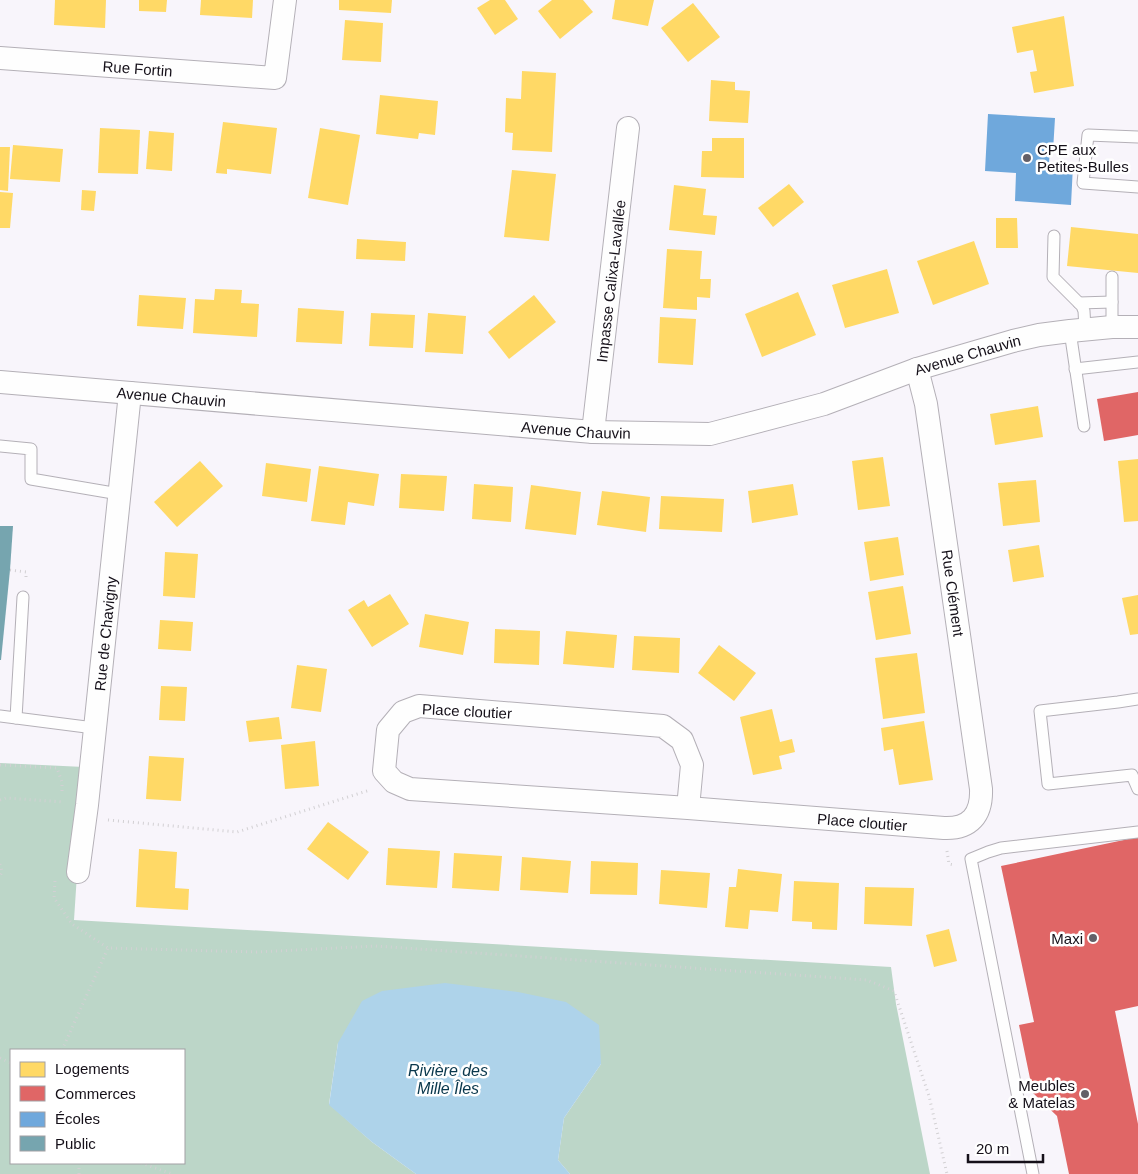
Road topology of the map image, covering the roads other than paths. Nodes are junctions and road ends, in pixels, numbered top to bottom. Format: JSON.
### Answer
{"nodes":[{"id":1,"x":286,"y":0,"type":"edge"},
{"id":2,"x":0,"y":58,"type":"edge"},
{"id":3,"x":628,"y":128,"type":"dead end"},
{"id":4,"x":1138,"y":137,"type":"edge"},
{"id":5,"x":1138,"y":187,"type":"edge"},
{"id":6,"x":1054,"y":236,"type":"dead end"},
{"id":7,"x":1112,"y":277,"type":"dead end"},
{"id":8,"x":1112,"y":302,"type":"junction"},
{"id":9,"x":1079,"y":303,"type":"junction"},
{"id":10,"x":1112,"y":327,"type":"junction"},
{"id":11,"x":1138,"y":327,"type":"edge"},
{"id":12,"x":1078,"y":330,"type":"junction"},
{"id":13,"x":1138,"y":362,"type":"edge"},
{"id":14,"x":917,"y":369,"type":"junction"},
{"id":15,"x":1076,"y":369,"type":"junction"},
{"id":16,"x":0,"y":382,"type":"edge"},
{"id":17,"x":130,"y":394,"type":"junction"},
{"id":18,"x":1084,"y":426,"type":"dead end"},
{"id":19,"x":593,"y":432,"type":"junction"},
{"id":20,"x":0,"y":446,"type":"edge"},
{"id":21,"x":119,"y":494,"type":"junction"},
{"id":22,"x":24,"y":597,"type":"dead end"},
{"id":23,"x":1138,"y":699,"type":"edge"},
{"id":24,"x":0,"y":716,"type":"edge"},
{"id":25,"x":16,"y":718,"type":"junction"},
{"id":26,"x":94,"y":728,"type":"junction"},
{"id":27,"x":1138,"y":789,"type":"edge"},
{"id":28,"x":688,"y":808,"type":"junction"},
{"id":29,"x":975,"y":817,"type":"joint"},
{"id":30,"x":1138,"y":832,"type":"edge"},
{"id":31,"x":78,"y":872,"type":"dead end"},
{"id":32,"x":1033,"y":1174,"type":"edge"}],
"edges":[{"from":1,"to":2,"type":"street","name":"Rue Fortin"},
{"from":3,"to":19,"type":"street","name":"Impasse Calixa-Lavallée"},
{"from":4,"to":5,"type":"lane"},
{"from":6,"to":9,"type":"lane"},
{"from":7,"to":8,"type":"lane"},
{"from":8,"to":9,"type":"lane"},
{"from":8,"to":10,"type":"lane"},
{"from":9,"to":12,"type":"lane"},
{"from":10,"to":11,"type":"street","name":"Avenue Chauvin"},
{"from":10,"to":12,"type":"street","name":"Avenue Chauvin"},
{"from":12,"to":14,"type":"street","name":"Avenue Chauvin"},
{"from":12,"to":15,"type":"lane"},
{"from":13,"to":15,"type":"lane"},
{"from":14,"to":19,"type":"street","name":"Avenue Chauvin"},
{"from":14,"to":29,"type":"street","name":"Rue Clément"},
{"from":15,"to":18,"type":"lane"},
{"from":16,"to":17,"type":"street","name":"Avenue Chauvin"},
{"from":17,"to":19,"type":"street","name":"Avenue Chauvin"},
{"from":17,"to":21,"type":"street","name":"Rue de Chavigny"},
{"from":20,"to":21,"type":"lane"},
{"from":21,"to":26,"type":"street","name":"Rue de Chavigny"},
{"from":22,"to":25,"type":"lane"},
{"from":23,"to":27,"type":"lane"},
{"from":24,"to":25,"type":"lane"},
{"from":25,"to":26,"type":"lane"},
{"from":26,"to":31,"type":"street","name":"Rue de Chavigny"},
{"from":28,"to":28,"type":"street","name":"Place cloutier"},
{"from":28,"to":29,"type":"street","name":"Place cloutier"},
{"from":30,"to":32,"type":"lane"}]}
